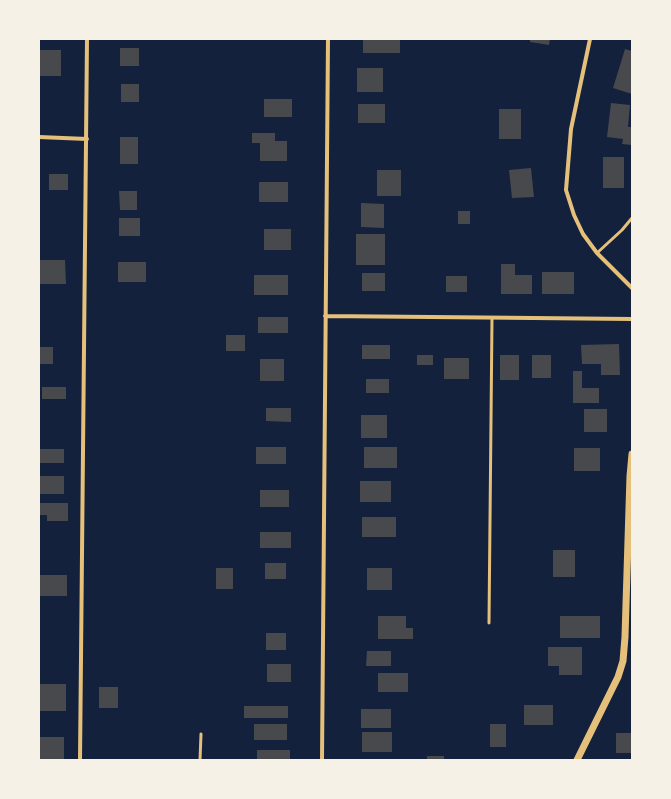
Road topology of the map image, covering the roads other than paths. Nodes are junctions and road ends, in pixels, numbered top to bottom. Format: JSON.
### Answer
{"nodes":[{"id":1,"x":87,"y":39,"type":"edge"},
{"id":2,"x":328,"y":39,"type":"edge"},
{"id":3,"x":590,"y":39,"type":"edge"},
{"id":4,"x":39,"y":137,"type":"edge"},
{"id":5,"x":87,"y":139,"type":"junction"},
{"id":6,"x":632,"y":218,"type":"edge"},
{"id":7,"x":597,"y":253,"type":"junction"},
{"id":8,"x":632,"y":288,"type":"edge"},
{"id":9,"x":325,"y":316,"type":"junction"},
{"id":10,"x":492,"y":318,"type":"junction"},
{"id":11,"x":632,"y":319,"type":"edge"},
{"id":12,"x":632,"y":454,"type":"edge"},
{"id":13,"x":489,"y":623,"type":"dead end"},
{"id":14,"x":201,"y":734,"type":"dead end"},
{"id":15,"x":80,"y":760,"type":"edge"},
{"id":16,"x":200,"y":760,"type":"edge"},
{"id":17,"x":322,"y":760,"type":"edge"},
{"id":18,"x":577,"y":760,"type":"edge"}],
"edges":[{"from":1,"to":5,"type":"street"},
{"from":2,"to":9,"type":"street"},
{"from":3,"to":7,"type":"street"},
{"from":4,"to":5,"type":"street"},
{"from":5,"to":15,"type":"street"},
{"from":6,"to":7,"type":"lane"},
{"from":7,"to":8,"type":"street"},
{"from":9,"to":10,"type":"street"},
{"from":9,"to":17,"type":"street"},
{"from":10,"to":11,"type":"street"},
{"from":10,"to":13,"type":"lane"},
{"from":12,"to":18,"type":"street"},
{"from":14,"to":16,"type":"lane"}]}
